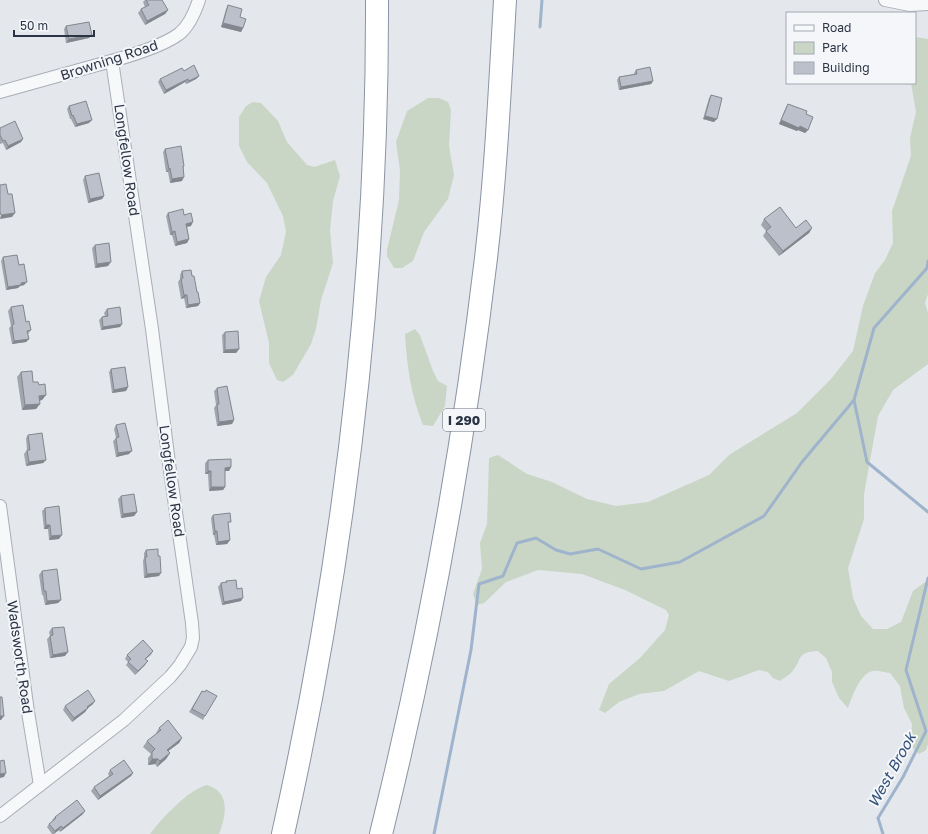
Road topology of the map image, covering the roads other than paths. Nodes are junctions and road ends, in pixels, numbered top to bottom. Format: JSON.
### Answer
{"nodes":[{"id":1,"x":198,"y":0,"type":"edge"},
{"id":2,"x":377,"y":0,"type":"edge"},
{"id":3,"x":505,"y":0,"type":"edge"},
{"id":4,"x":885,"y":0,"type":"edge"},
{"id":5,"x":928,"y":4,"type":"edge"},
{"id":6,"x":112,"y":61,"type":"junction"},
{"id":7,"x":0,"y":92,"type":"edge"},
{"id":8,"x":0,"y":506,"type":"edge"},
{"id":9,"x":40,"y":785,"type":"junction"},
{"id":10,"x":0,"y":816,"type":"edge"},
{"id":11,"x":283,"y":834,"type":"edge"},
{"id":12,"x":381,"y":834,"type":"edge"}],
"edges":[{"from":1,"to":6,"type":"street","name":"Browning Road"},
{"from":2,"to":11,"type":"highway"},
{"from":3,"to":12,"type":"highway","number":"I 290"},
{"from":4,"to":5,"type":"street"},
{"from":6,"to":7,"type":"street","name":"Browning Road"},
{"from":6,"to":9,"type":"street","name":"Longfellow Road"},
{"from":8,"to":9,"type":"street","name":"Wadsworth Road"},
{"from":9,"to":10,"type":"street","name":"Longfellow Road"}]}
